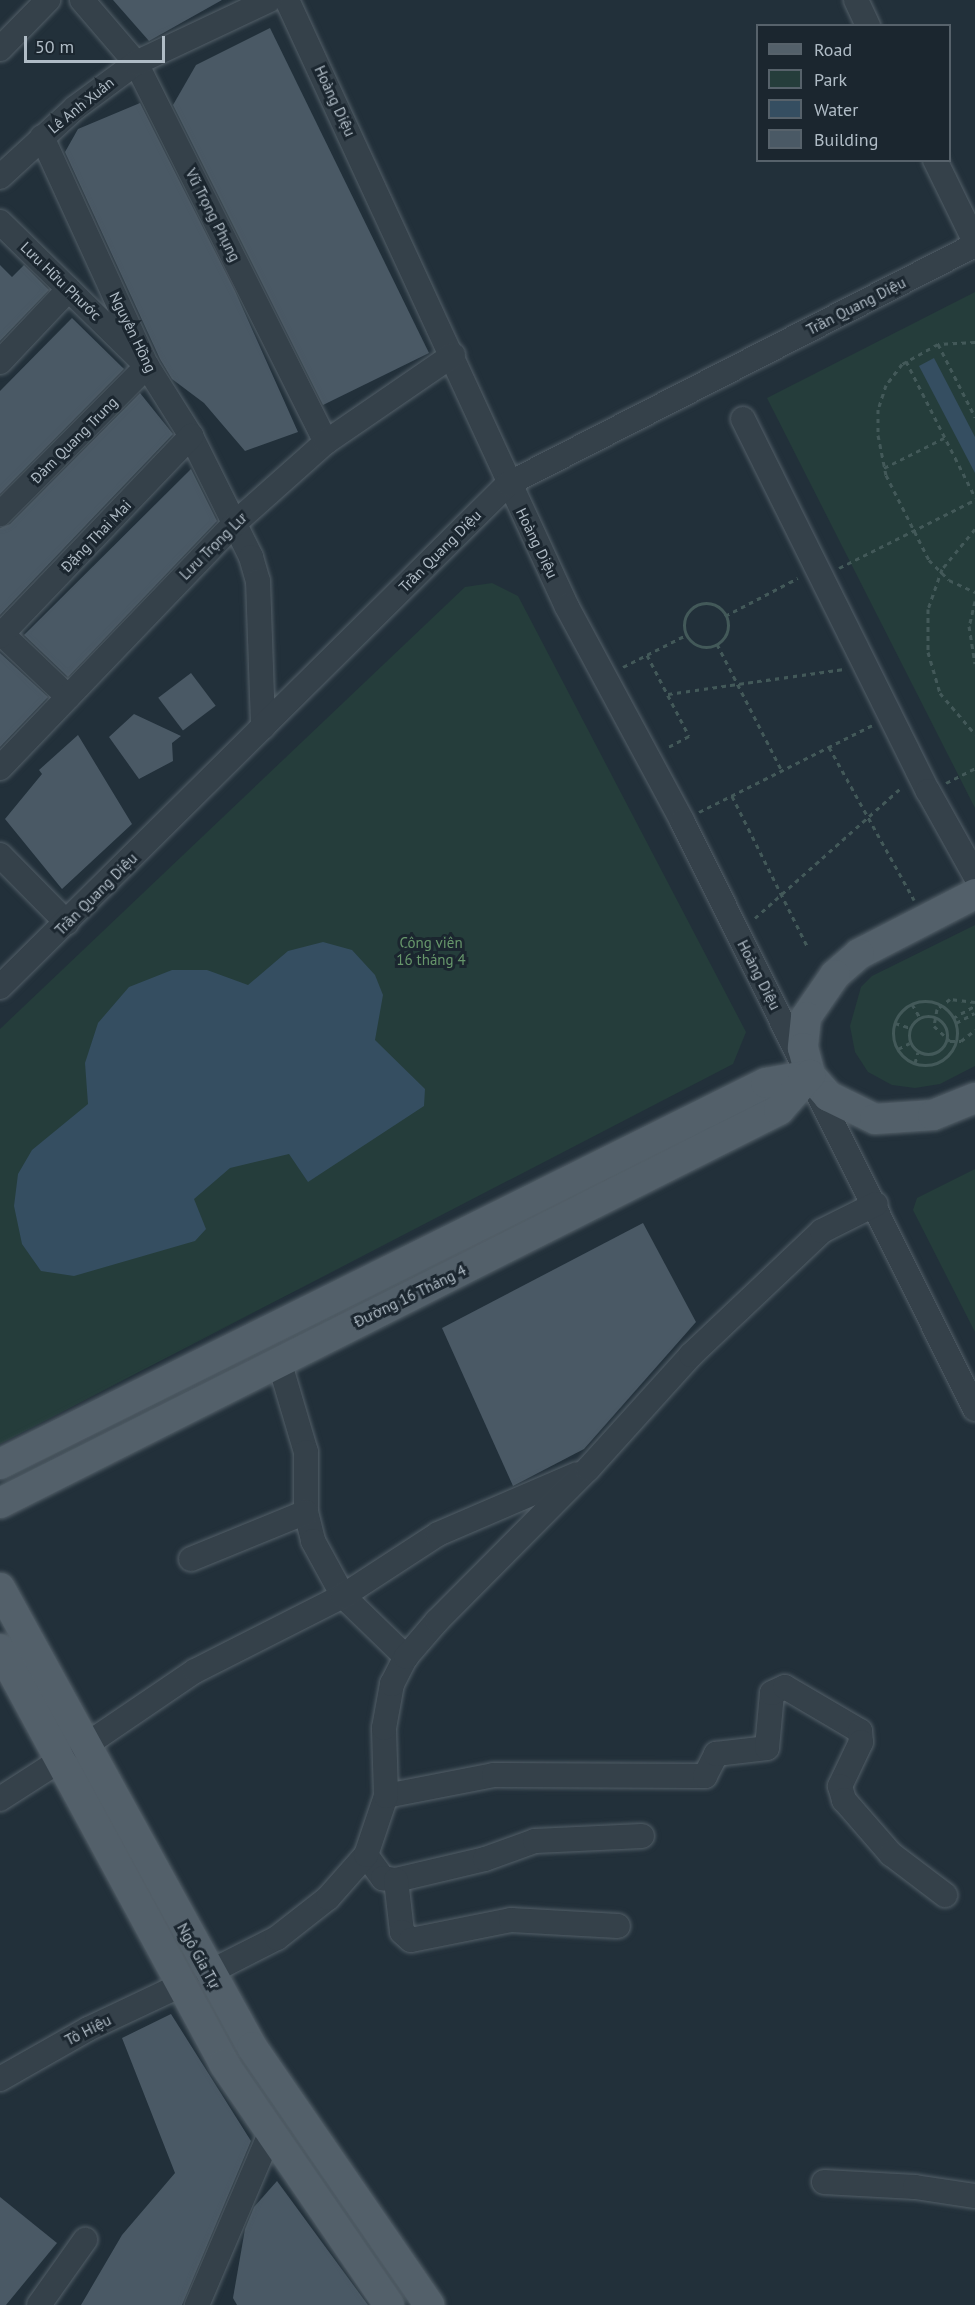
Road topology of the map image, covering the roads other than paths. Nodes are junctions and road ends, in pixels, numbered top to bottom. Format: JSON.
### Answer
{"nodes":[{"id":1,"x":48,"y":0,"type":"edge"},
{"id":2,"x":82,"y":0,"type":"edge"},
{"id":3,"x":269,"y":0,"type":"edge"},
{"id":4,"x":287,"y":0,"type":"edge"},
{"id":5,"x":856,"y":0,"type":"edge"},
{"id":6,"x":867,"y":24,"type":"edge"},
{"id":7,"x":0,"y":49,"type":"edge"},
{"id":8,"x":136,"y":63,"type":"junction"},
{"id":9,"x":42,"y":137,"type":"junction"},
{"id":10,"x":936,"y":162,"type":"edge"},
{"id":11,"x":0,"y":177,"type":"edge"},
{"id":12,"x":0,"y":222,"type":"edge"},
{"id":13,"x":975,"y":243,"type":"edge"},
{"id":14,"x":69,"y":289,"type":"junction"},
{"id":15,"x":453,"y":355,"type":"junction"},
{"id":16,"x":0,"y":362,"type":"edge"},
{"id":17,"x":147,"y":366,"type":"junction"},
{"id":18,"x":743,"y":419,"type":"dead end"},
{"id":19,"x":191,"y":436,"type":"junction"},
{"id":20,"x":326,"y":442,"type":"junction"},
{"id":21,"x":508,"y":483,"type":"junction"},
{"id":22,"x":0,"y":514,"type":"edge"},
{"id":23,"x":235,"y":522,"type":"junction"},
{"id":24,"x":1,"y":634,"type":"edge"},
{"id":25,"x":68,"y":697,"type":"junction"},
{"id":26,"x":263,"y":728,"type":"junction"},
{"id":27,"x":0,"y":768,"type":"edge"},
{"id":28,"x":0,"y":855,"type":"edge"},
{"id":29,"x":975,"y":875,"type":"edge"},
{"id":30,"x":975,"y":894,"type":"edge"},
{"id":31,"x":67,"y":923,"type":"junction"},
{"id":32,"x":2,"y":983,"type":"edge"},
{"id":33,"x":810,"y":1075,"type":"junction"},
{"id":34,"x":973,"y":1104,"type":"edge"},
{"id":35,"x":876,"y":1204,"type":"junction"},
{"id":36,"x":470,"y":1231,"type":"junction"},
{"id":37,"x":485,"y":1260,"type":"junction"},
{"id":38,"x":351,"y":1289,"type":"junction"},
{"id":39,"x":367,"y":1317,"type":"junction"},
{"id":40,"x":279,"y":1361,"type":"junction"},
{"id":41,"x":134,"y":1397,"type":"junction"},
{"id":42,"x":975,"y":1409,"type":"edge"},
{"id":43,"x":149,"y":1424,"type":"junction"},
{"id":44,"x":0,"y":1464,"type":"edge"},
{"id":45,"x":588,"y":1469,"type":"junction"},
{"id":46,"x":0,"y":1503,"type":"edge"},
{"id":47,"x":306,"y":1512,"type":"junction"},
{"id":48,"x":191,"y":1559,"type":"dead end"},
{"id":49,"x":0,"y":1588,"type":"edge"},
{"id":50,"x":343,"y":1596,"type":"junction"},
{"id":51,"x":0,"y":1648,"type":"edge"},
{"id":52,"x":406,"y":1657,"type":"junction"},
{"id":53,"x":71,"y":1754,"type":"junction"},
{"id":54,"x":386,"y":1796,"type":"junction"},
{"id":55,"x":0,"y":1799,"type":"edge"},
{"id":56,"x":642,"y":1836,"type":"dead end"},
{"id":57,"x":366,"y":1856,"type":"junction"},
{"id":58,"x":396,"y":1880,"type":"junction"},
{"id":59,"x":945,"y":1895,"type":"dead end"},
{"id":60,"x":618,"y":1926,"type":"dead end"},
{"id":61,"x":208,"y":1973,"type":"junction"},
{"id":62,"x":179,"y":1986,"type":"junction"},
{"id":63,"x":0,"y":2079,"type":"edge"},
{"id":64,"x":296,"y":2115,"type":"junction"},
{"id":65,"x":269,"y":2136,"type":"junction"},
{"id":66,"x":824,"y":2182,"type":"dead end"},
{"id":67,"x":975,"y":2196,"type":"edge"},
{"id":68,"x":85,"y":2240,"type":"dead end"},
{"id":69,"x":198,"y":2304,"type":"edge"},
{"id":70,"x":39,"y":2305,"type":"edge"},
{"id":71,"x":389,"y":2305,"type":"edge"},
{"id":72,"x":429,"y":2305,"type":"edge"}],
"edges":[{"from":1,"to":7,"type":"street"},
{"from":2,"to":8,"type":"street","name":"Vũ Trọng Phụng"},
{"from":3,"to":8,"type":"street","name":"Lê Anh Xuân"},
{"from":4,"to":15,"type":"street","name":"Hoàng Diệu"},
{"from":5,"to":6,"type":"street"},
{"from":8,"to":9,"type":"street","name":"Lê Anh Xuân"},
{"from":8,"to":20,"type":"street","name":"Vũ Trọng Phụng"},
{"from":9,"to":11,"type":"street","name":"Lê Anh Xuân"},
{"from":9,"to":17,"type":"street","name":"Nguyên Hồng"},
{"from":10,"to":13,"type":"street"},
{"from":12,"to":14,"type":"street","name":"Lưu Hữu Phước"},
{"from":13,"to":21,"type":"street","name":"Trần Quang Diệu"},
{"from":14,"to":16,"type":"street"},
{"from":14,"to":17,"type":"street","name":"Lưu Hữu Phước"},
{"from":15,"to":20,"type":"street","name":"Lưu Trọng Lư"},
{"from":15,"to":21,"type":"street","name":"Hoàng Diệu"},
{"from":17,"to":19,"type":"street","name":"Nguyên Hồng"},
{"from":17,"to":22,"type":"street","name":"Đàm Quang Trung"},
{"from":18,"to":29,"type":"street"},
{"from":19,"to":23,"type":"street","name":"Nguyên Hồng"},
{"from":19,"to":24,"type":"street","name":"Đặng Thai Mai"},
{"from":20,"to":23,"type":"street","name":"Lưu Trọng Lư"},
{"from":21,"to":26,"type":"street","name":"Trần Quang Diệu"},
{"from":21,"to":33,"type":"street","name":"Hoàng Diệu"},
{"from":23,"to":25,"type":"street","name":"Lưu Trọng Lư"},
{"from":23,"to":26,"type":"street","name":"Nguyên Hồng"},
{"from":24,"to":25,"type":"street"},
{"from":25,"to":27,"type":"street","name":"Lưu Trọng Lư"},
{"from":26,"to":31,"type":"street","name":"Trần Quang Diệu"},
{"from":28,"to":31,"type":"street"},
{"from":30,"to":33,"type":"main road"},
{"from":31,"to":32,"type":"street","name":"Trần Quang Diệu"},
{"from":33,"to":34,"type":"main road"},
{"from":33,"to":35,"type":"street","name":"Hoàng Diệu"},
{"from":33,"to":36,"type":"main road"},
{"from":33,"to":37,"type":"main road","name":"Đường 16 Tháng 4"},
{"from":35,"to":42,"type":"street","name":"Hoàng Diệu"},
{"from":35,"to":45,"type":"street"},
{"from":36,"to":37,"type":"main road"},
{"from":36,"to":38,"type":"main road"},
{"from":37,"to":39,"type":"main road","name":"Đường 16 Tháng 4"},
{"from":38,"to":39,"type":"main road"},
{"from":38,"to":41,"type":"main road"},
{"from":39,"to":40,"type":"main road","name":"Đường 16 Tháng 4"},
{"from":40,"to":43,"type":"main road","name":"Đường 16 Tháng 4"},
{"from":40,"to":47,"type":"street"},
{"from":41,"to":43,"type":"main road"},
{"from":41,"to":44,"type":"main road"},
{"from":43,"to":46,"type":"main road","name":"Đường 16 Tháng 4"},
{"from":45,"to":50,"type":"street"},
{"from":45,"to":52,"type":"street"},
{"from":47,"to":48,"type":"street"},
{"from":47,"to":50,"type":"street"},
{"from":49,"to":53,"type":"main road","name":"Ngô Gia Tự"},
{"from":50,"to":52,"type":"street"},
{"from":50,"to":53,"type":"street"},
{"from":51,"to":53,"type":"main road","name":"Ngô Gia Tự"},
{"from":52,"to":54,"type":"street"},
{"from":53,"to":55,"type":"street"},
{"from":53,"to":61,"type":"main road","name":"Ngô Gia Tự"},
{"from":53,"to":62,"type":"main road","name":"Ngô Gia Tự"},
{"from":54,"to":57,"type":"street"},
{"from":54,"to":59,"type":"street"},
{"from":56,"to":58,"type":"street"},
{"from":57,"to":58,"type":"street"},
{"from":57,"to":61,"type":"street"},
{"from":58,"to":60,"type":"street"},
{"from":61,"to":62,"type":"main road"},
{"from":61,"to":64,"type":"main road","name":"Ngô Gia Tự"},
{"from":62,"to":63,"type":"street","name":"Tô Hiệu"},
{"from":62,"to":65,"type":"main road","name":"Ngô Gia Tự"},
{"from":64,"to":65,"type":"main road"},
{"from":64,"to":72,"type":"main road","name":"Ngô Gia Tự"},
{"from":65,"to":69,"type":"street"},
{"from":65,"to":71,"type":"main road","name":"Ngô Gia Tự"},
{"from":66,"to":67,"type":"street"},
{"from":68,"to":70,"type":"street"}]}
